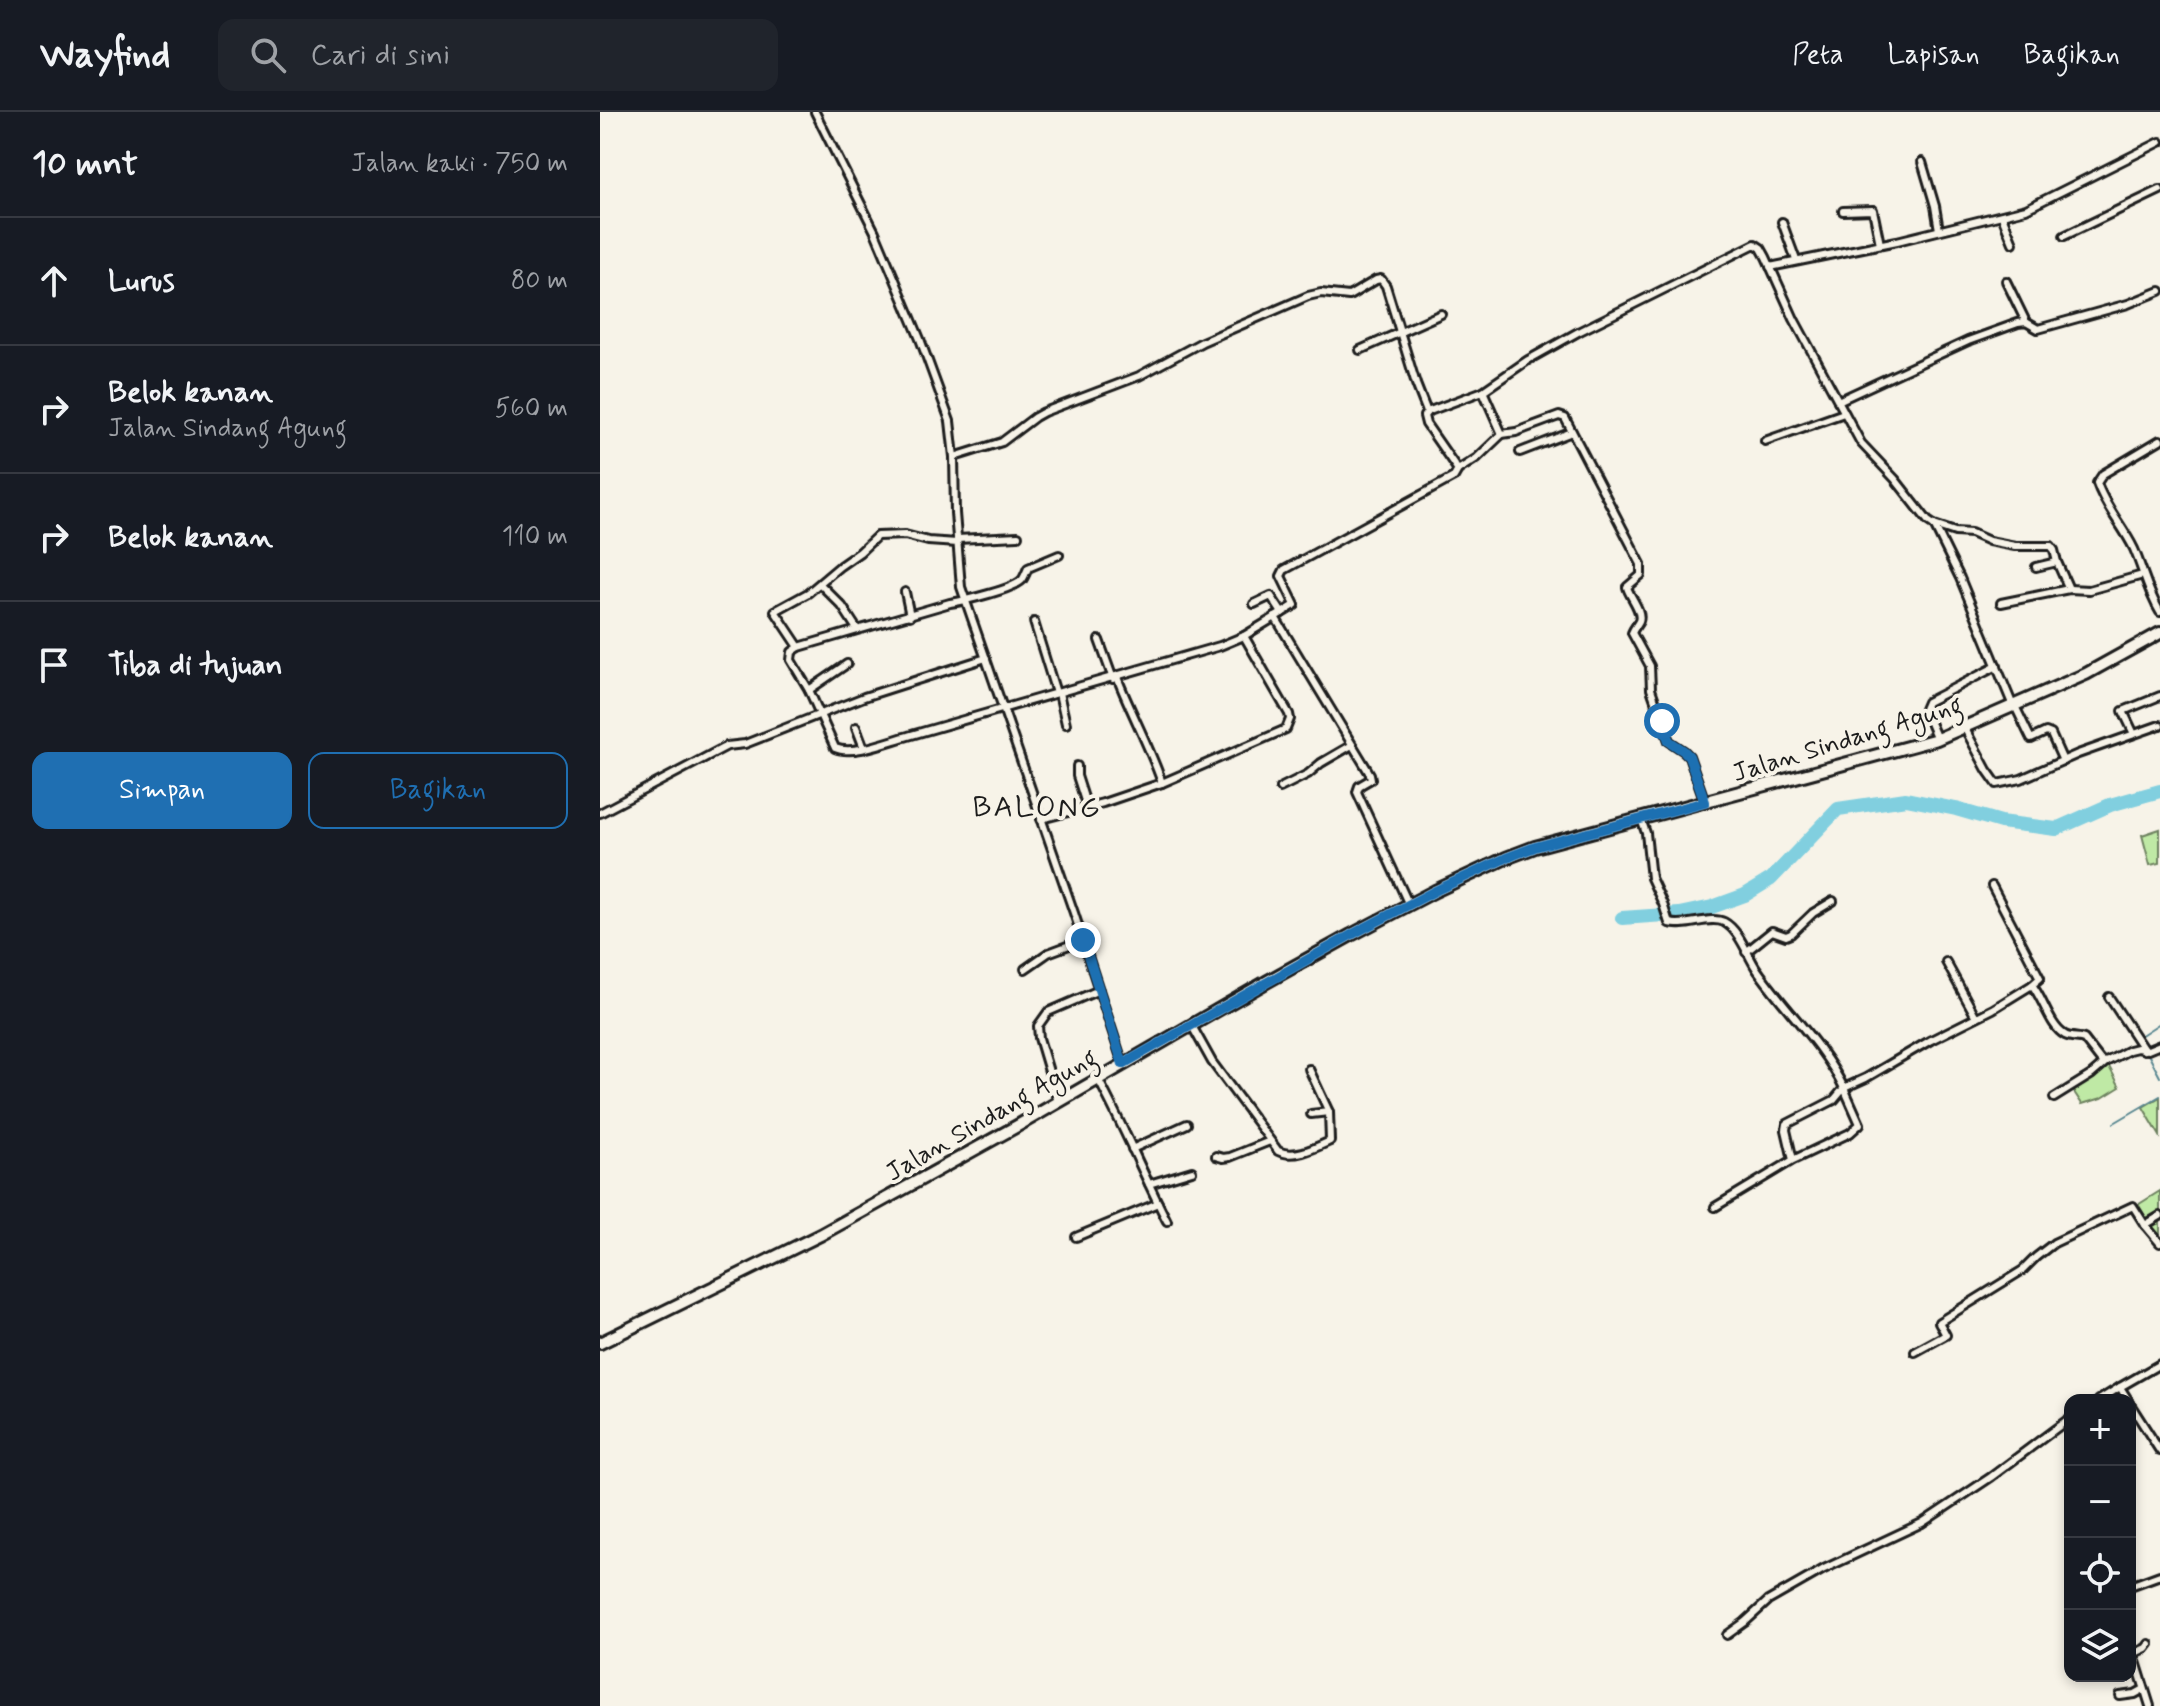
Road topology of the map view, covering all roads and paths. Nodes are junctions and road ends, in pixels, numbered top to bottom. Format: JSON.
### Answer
{"nodes":[{"id":1,"x":815,"y":112,"type":"edge"},
{"id":2,"x":2160,"y":142,"type":"edge"},
{"id":3,"x":1922,"y":162,"type":"dead end"},
{"id":4,"x":2160,"y":190,"type":"edge"},
{"id":5,"x":1843,"y":211,"type":"dead end"},
{"id":6,"x":2002,"y":216,"type":"junction"},
{"id":7,"x":1782,"y":222,"type":"dead end"},
{"id":8,"x":1939,"y":230,"type":"junction"},
{"id":9,"x":2064,"y":236,"type":"dead end"},
{"id":10,"x":2013,"y":243,"type":"dead end"},
{"id":11,"x":1880,"y":244,"type":"junction"},
{"id":12,"x":1796,"y":260,"type":"junction"},
{"id":13,"x":1770,"y":267,"type":"junction"},
{"id":14,"x":2006,"y":281,"type":"dead end"},
{"id":15,"x":2160,"y":291,"type":"edge"},
{"id":16,"x":1441,"y":314,"type":"dead end"},
{"id":17,"x":2026,"y":322,"type":"junction"},
{"id":18,"x":1402,"y":332,"type":"junction"},
{"id":19,"x":1360,"y":350,"type":"dead end"},
{"id":20,"x":1483,"y":391,"type":"junction"},
{"id":21,"x":1838,"y":401,"type":"junction"},
{"id":22,"x":1427,"y":412,"type":"junction"},
{"id":23,"x":1844,"y":413,"type":"junction"},
{"id":24,"x":1572,"y":432,"type":"junction"},
{"id":25,"x":1502,"y":434,"type":"junction"},
{"id":26,"x":2160,"y":440,"type":"edge"},
{"id":27,"x":1765,"y":441,"type":"dead end"},
{"id":28,"x":1520,"y":452,"type":"dead end"},
{"id":29,"x":954,"y":457,"type":"junction"},
{"id":30,"x":1458,"y":470,"type":"junction"},
{"id":31,"x":1934,"y":525,"type":"junction"},
{"id":32,"x":1018,"y":536,"type":"dead end"},
{"id":33,"x":957,"y":541,"type":"junction"},
{"id":34,"x":1059,"y":555,"type":"dead end"},
{"id":35,"x":2057,"y":562,"type":"junction"},
{"id":36,"x":2036,"y":567,"type":"dead end"},
{"id":37,"x":2143,"y":575,"type":"junction"},
{"id":38,"x":820,"y":584,"type":"junction"},
{"id":39,"x":2069,"y":589,"type":"junction"},
{"id":40,"x":905,"y":592,"type":"dead end"},
{"id":41,"x":965,"y":601,"type":"junction"},
{"id":42,"x":2001,"y":603,"type":"dead end"},
{"id":43,"x":1254,"y":604,"type":"dead end"},
{"id":44,"x":2160,"y":612,"type":"edge"},
{"id":45,"x":1278,"y":615,"type":"junction"},
{"id":46,"x":910,"y":616,"type":"junction"},
{"id":47,"x":1034,"y":622,"type":"dead end"},
{"id":48,"x":857,"y":629,"type":"junction"},
{"id":49,"x":2160,"y":633,"type":"edge"},
{"id":50,"x":1244,"y":636,"type":"junction"},
{"id":51,"x":1099,"y":640,"type":"dead end"},
{"id":52,"x":799,"y":647,"type":"junction"},
{"id":53,"x":986,"y":658,"type":"junction"},
{"id":54,"x":847,"y":664,"type":"dead end"},
{"id":55,"x":1997,"y":666,"type":"junction"},
{"id":56,"x":1115,"y":678,"type":"junction"},
{"id":57,"x":809,"y":690,"type":"junction"},
{"id":58,"x":1058,"y":693,"type":"junction"},
{"id":59,"x":2160,"y":696,"type":"edge"},
{"id":60,"x":2014,"y":706,"type":"junction"},
{"id":61,"x":1002,"y":708,"type":"junction"},
{"id":62,"x":820,"y":714,"type":"junction"},
{"id":63,"x":1066,"y":724,"type":"dead end"},
{"id":64,"x":2160,"y":725,"type":"edge"},
{"id":65,"x":856,"y":727,"type":"dead end"},
{"id":66,"x":1964,"y":727,"type":"junction"},
{"id":67,"x":2134,"y":734,"type":"junction"},
{"id":68,"x":1937,"y":739,"type":"junction"},
{"id":69,"x":1352,"y":745,"type":"junction"},
{"id":70,"x":864,"y":748,"type":"junction"},
{"id":71,"x":2063,"y":761,"type":"junction"},
{"id":72,"x":1077,"y":766,"type":"dead end"},
{"id":73,"x":1162,"y":783,"type":"junction"},
{"id":74,"x":1280,"y":788,"type":"dead end"},
{"id":75,"x":1705,"y":802,"type":"junction"},
{"id":76,"x":1087,"y":807,"type":"junction"},
{"id":77,"x":600,"y":813,"type":"edge"},
{"id":78,"x":1041,"y":819,"type":"junction"},
{"id":79,"x":1641,"y":819,"type":"junction"},
{"id":80,"x":1992,"y":886,"type":"dead end"},
{"id":81,"x":1833,"y":901,"type":"dead end"},
{"id":82,"x":1409,"y":905,"type":"junction"},
{"id":83,"x":1083,"y":940,"type":"junction"},
{"id":84,"x":1746,"y":952,"type":"junction"},
{"id":85,"x":1946,"y":962,"type":"dead end"},
{"id":86,"x":1025,"y":969,"type":"dead end"},
{"id":87,"x":2032,"y":985,"type":"junction"},
{"id":88,"x":1099,"y":990,"type":"junction"},
{"id":89,"x":2109,"y":997,"type":"dead end"},
{"id":90,"x":1976,"y":1017,"type":"junction"},
{"id":91,"x":1192,"y":1026,"type":"junction"},
{"id":92,"x":2160,"y":1045,"type":"edge"},
{"id":93,"x":2144,"y":1050,"type":"junction"},
{"id":94,"x":2106,"y":1062,"type":"junction"},
{"id":95,"x":1123,"y":1064,"type":"junction"},
{"id":96,"x":1309,"y":1069,"type":"dead end"},
{"id":97,"x":1098,"y":1079,"type":"junction"},
{"id":98,"x":1844,"y":1088,"type":"junction"},
{"id":99,"x":2054,"y":1098,"type":"dead end"},
{"id":100,"x":1058,"y":1102,"type":"junction"},
{"id":101,"x":1329,"y":1112,"type":"junction"},
{"id":102,"x":1311,"y":1114,"type":"dead end"},
{"id":103,"x":1187,"y":1124,"type":"dead end"},
{"id":104,"x":1270,"y":1141,"type":"junction"},
{"id":105,"x":1132,"y":1149,"type":"junction"},
{"id":106,"x":1216,"y":1156,"type":"dead end"},
{"id":107,"x":1793,"y":1160,"type":"junction"},
{"id":108,"x":1192,"y":1171,"type":"dead end"},
{"id":109,"x":1149,"y":1184,"type":"junction"},
{"id":110,"x":1158,"y":1203,"type":"junction"},
{"id":111,"x":1715,"y":1207,"type":"dead end"},
{"id":112,"x":2160,"y":1216,"type":"edge"},
{"id":113,"x":1167,"y":1221,"type":"dead end"},
{"id":114,"x":2145,"y":1225,"type":"junction"},
{"id":115,"x":1076,"y":1237,"type":"dead end"},
{"id":116,"x":2160,"y":1243,"type":"edge"},
{"id":117,"x":600,"y":1343,"type":"edge"},
{"id":118,"x":1915,"y":1352,"type":"dead end"},
{"id":119,"x":2160,"y":1364,"type":"edge"},
{"id":120,"x":2120,"y":1387,"type":"junction"},
{"id":121,"x":2109,"y":1394,"type":"edge"},
{"id":122,"x":2124,"y":1394,"type":"edge"},
{"id":123,"x":2136,"y":1413,"type":"edge"},
{"id":124,"x":2064,"y":1422,"type":"edge"},
{"id":125,"x":2160,"y":1451,"type":"edge"},
{"id":126,"x":2160,"y":1575,"type":"edge"},
{"id":127,"x":2136,"y":1584,"type":"edge"},
{"id":128,"x":1727,"y":1635,"type":"dead end"},
{"id":129,"x":2149,"y":1644,"type":"dead end"},
{"id":130,"x":2144,"y":1689,"type":"junction"},
{"id":131,"x":2120,"y":1696,"type":"dead end"},
{"id":132,"x":2150,"y":1706,"type":"edge"}],
"edges":[{"from":1,"to":29,"type":"street"},
{"from":2,"to":6,"type":"street"},
{"from":3,"to":8,"type":"street"},
{"from":4,"to":9,"type":"street"},
{"from":5,"to":11,"type":"street"},
{"from":6,"to":8,"type":"street"},
{"from":6,"to":10,"type":"street"},
{"from":7,"to":12,"type":"street"},
{"from":8,"to":11,"type":"street"},
{"from":11,"to":12,"type":"street"},
{"from":12,"to":13,"type":"street"},
{"from":13,"to":20,"type":"street"},
{"from":13,"to":21,"type":"street"},
{"from":14,"to":17,"type":"street"},
{"from":15,"to":17,"type":"street"},
{"from":16,"to":18,"type":"street"},
{"from":17,"to":21,"type":"street"},
{"from":18,"to":19,"type":"street"},
{"from":18,"to":22,"type":"street"},
{"from":18,"to":29,"type":"street"},
{"from":20,"to":22,"type":"street"},
{"from":20,"to":25,"type":"street"},
{"from":21,"to":23,"type":"street"},
{"from":22,"to":30,"type":"street"},
{"from":23,"to":27,"type":"street"},
{"from":23,"to":31,"type":"street"},
{"from":24,"to":25,"type":"street"},
{"from":24,"to":28,"type":"street"},
{"from":24,"to":75,"type":"street"},
{"from":25,"to":30,"type":"street"},
{"from":26,"to":37,"type":"street"},
{"from":29,"to":33,"type":"street"},
{"from":30,"to":45,"type":"street"},
{"from":31,"to":35,"type":"street"},
{"from":31,"to":55,"type":"street"},
{"from":32,"to":33,"type":"street"},
{"from":33,"to":38,"type":"street"},
{"from":33,"to":41,"type":"street"},
{"from":34,"to":41,"type":"street"},
{"from":35,"to":36,"type":"street"},
{"from":35,"to":39,"type":"street"},
{"from":37,"to":39,"type":"street"},
{"from":37,"to":44,"type":"street"},
{"from":38,"to":48,"type":"street"},
{"from":38,"to":52,"type":"street"},
{"from":39,"to":42,"type":"street"},
{"from":40,"to":46,"type":"street"},
{"from":41,"to":46,"type":"street"},
{"from":41,"to":53,"type":"street"},
{"from":43,"to":45,"type":"street"},
{"from":45,"to":50,"type":"street"},
{"from":45,"to":69,"type":"street"},
{"from":46,"to":48,"type":"street"},
{"from":47,"to":58,"type":"street"},
{"from":48,"to":52,"type":"street"},
{"from":49,"to":60,"type":"main road","name":"Jalan Sindang Agung"},
{"from":50,"to":56,"type":"street"},
{"from":50,"to":73,"type":"street"},
{"from":51,"to":56,"type":"street"},
{"from":52,"to":57,"type":"street"},
{"from":53,"to":61,"type":"street"},
{"from":53,"to":62,"type":"street"},
{"from":54,"to":57,"type":"street"},
{"from":55,"to":60,"type":"street"},
{"from":55,"to":68,"type":"street"},
{"from":56,"to":58,"type":"street"},
{"from":56,"to":73,"type":"street"},
{"from":57,"to":62,"type":"street"},
{"from":58,"to":61,"type":"street"},
{"from":58,"to":63,"type":"street"},
{"from":59,"to":67,"type":"street"},
{"from":60,"to":66,"type":"main road","name":"Jalan Sindang Agung"},
{"from":60,"to":71,"type":"street"},
{"from":61,"to":70,"type":"street"},
{"from":61,"to":78,"type":"street"},
{"from":62,"to":70,"type":"street"},
{"from":62,"to":77,"type":"street"},
{"from":64,"to":67,"type":"street"},
{"from":65,"to":70,"type":"street"},
{"from":66,"to":68,"type":"main road","name":"Jalan Sindang Agung"},
{"from":66,"to":71,"type":"street"},
{"from":67,"to":71,"type":"street"},
{"from":68,"to":75,"type":"main road","name":"Jalan Sindang Agung"},
{"from":69,"to":74,"type":"street"},
{"from":69,"to":82,"type":"street"},
{"from":72,"to":76,"type":"street"},
{"from":73,"to":76,"type":"street"},
{"from":75,"to":79,"type":"main road","name":"Jalan Sindang Agung"},
{"from":76,"to":78,"type":"street"},
{"from":78,"to":83,"type":"street"},
{"from":79,"to":82,"type":"main road","name":"Jalan Sindang Agung"},
{"from":79,"to":84,"type":"street"},
{"from":80,"to":87,"type":"street"},
{"from":81,"to":84,"type":"street"},
{"from":82,"to":91,"type":"main road","name":"Jalan Sindang Agung"},
{"from":83,"to":86,"type":"street"},
{"from":83,"to":88,"type":"street"},
{"from":84,"to":98,"type":"street"},
{"from":85,"to":90,"type":"street"},
{"from":87,"to":90,"type":"street"},
{"from":87,"to":94,"type":"street"},
{"from":88,"to":95,"type":"street"},
{"from":88,"to":100,"type":"street"},
{"from":89,"to":93,"type":"street"},
{"from":90,"to":98,"type":"street"},
{"from":91,"to":95,"type":"main road","name":"Jalan Sindang Agung"},
{"from":91,"to":104,"type":"street"},
{"from":92,"to":93,"type":"street"},
{"from":93,"to":94,"type":"street"},
{"from":94,"to":99,"type":"street"},
{"from":95,"to":97,"type":"main road","name":"Jalan Sindang Agung"},
{"from":96,"to":101,"type":"street"},
{"from":97,"to":100,"type":"main road","name":"Jalan Sindang Agung"},
{"from":97,"to":105,"type":"street"},
{"from":98,"to":107,"type":"street"},
{"from":98,"to":107,"type":"street"},
{"from":100,"to":117,"type":"main road","name":"Jalan Sindang Agung"},
{"from":101,"to":102,"type":"street"},
{"from":101,"to":104,"type":"street"},
{"from":103,"to":105,"type":"street"},
{"from":104,"to":106,"type":"street"},
{"from":105,"to":109,"type":"street"},
{"from":107,"to":111,"type":"street"},
{"from":108,"to":109,"type":"street"},
{"from":109,"to":110,"type":"street"},
{"from":110,"to":113,"type":"street"},
{"from":110,"to":115,"type":"street"},
{"from":112,"to":114,"type":"street"},
{"from":114,"to":116,"type":"street"},
{"from":114,"to":118,"type":"street"},
{"from":119,"to":120,"type":"street"},
{"from":120,"to":121,"type":"street"},
{"from":120,"to":122,"type":"street"},
{"from":123,"to":125,"type":"street"},
{"from":124,"to":128,"type":"street"},
{"from":126,"to":127,"type":"street"},
{"from":129,"to":130,"type":"street"},
{"from":130,"to":131,"type":"street"},
{"from":130,"to":132,"type":"street"}]}
